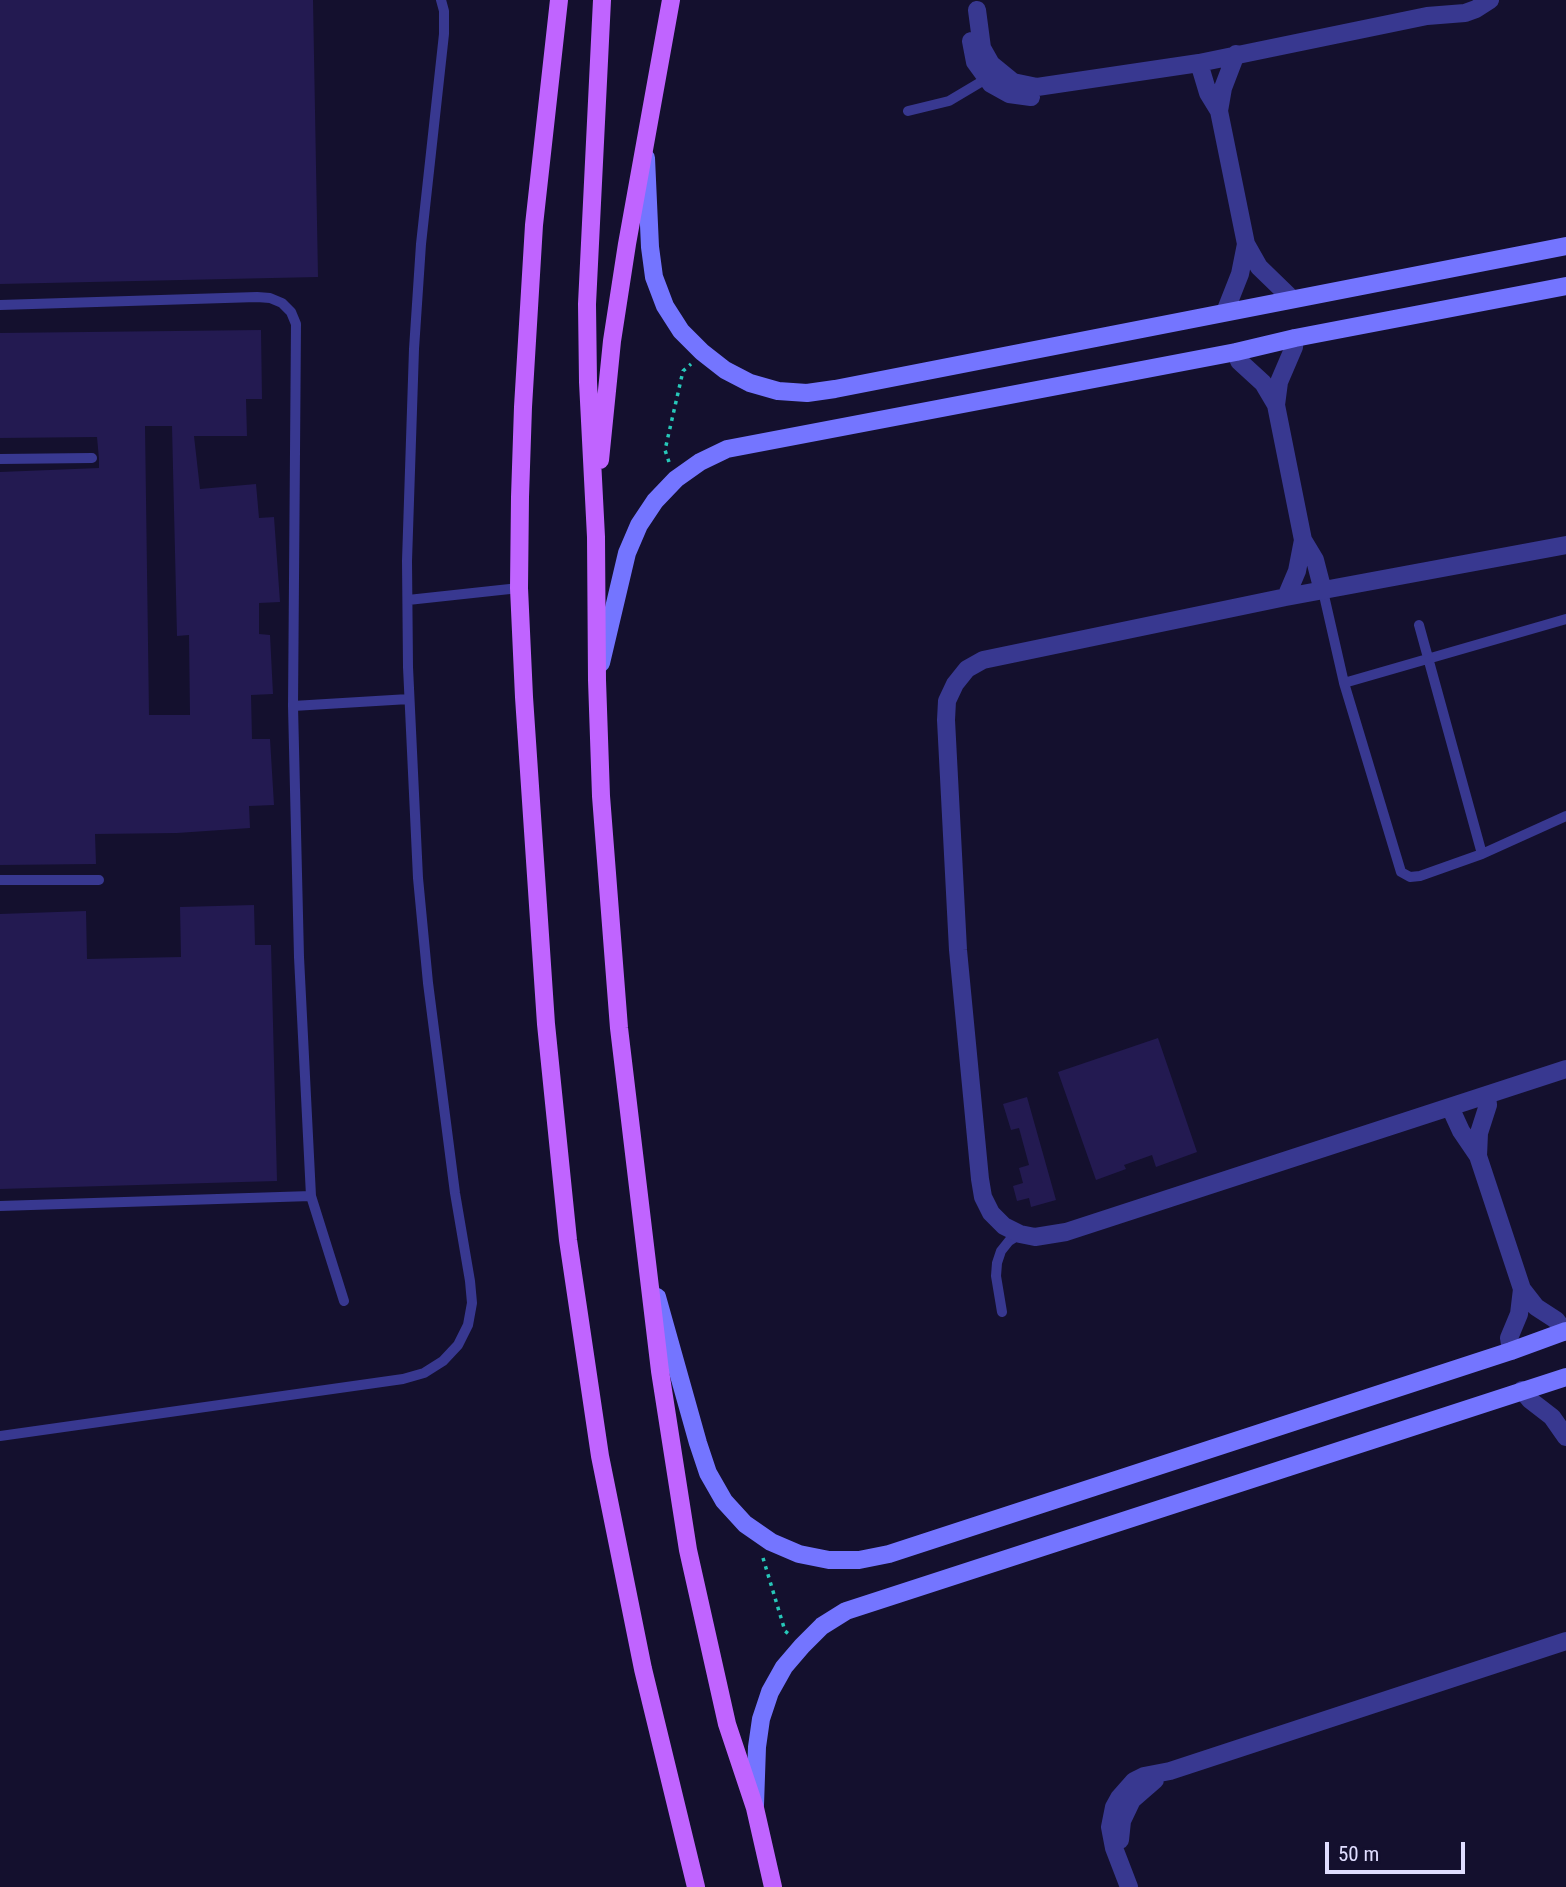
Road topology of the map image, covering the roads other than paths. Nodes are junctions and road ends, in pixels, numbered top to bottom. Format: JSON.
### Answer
{"nodes":[{"id":1,"x":441,"y":0,"type":"edge"},
{"id":2,"x":559,"y":0,"type":"edge"},
{"id":3,"x":602,"y":0,"type":"edge"},
{"id":4,"x":671,"y":0,"type":"edge"},
{"id":5,"x":1469,"y":0,"type":"edge"},
{"id":6,"x":1490,"y":0,"type":"edge"},
{"id":7,"x":977,"y":5,"type":"edge"},
{"id":8,"x":1427,"y":16,"type":"junction"},
{"id":9,"x":1236,"y":54,"type":"junction"},
{"id":10,"x":1199,"y":63,"type":"junction"},
{"id":11,"x":986,"y":79,"type":"junction"},
{"id":12,"x":1076,"y":82,"type":"junction"},
{"id":13,"x":908,"y":111,"type":"dead end"},
{"id":14,"x":1219,"y":111,"type":"junction"},
{"id":15,"x":646,"y":148,"type":"junction"},
{"id":16,"x":1246,"y":244,"type":"junction"},
{"id":17,"x":1566,"y":246,"type":"edge"},
{"id":18,"x":1566,"y":286,"type":"edge"},
{"id":19,"x":1292,"y":299,"type":"junction"},
{"id":20,"x":0,"y":305,"type":"edge"},
{"id":21,"x":1225,"y":312,"type":"junction"},
{"id":22,"x":1295,"y":338,"type":"junction"},
{"id":23,"x":1237,"y":352,"type":"junction"},
{"id":24,"x":1276,"y":405,"type":"junction"},
{"id":25,"x":92,"y":458,"type":"dead end"},
{"id":26,"x":0,"y":459,"type":"edge"},
{"id":27,"x":596,"y":537,"type":"junction"},
{"id":28,"x":1304,"y":540,"type":"junction"},
{"id":29,"x":1566,"y":545,"type":"edge"},
{"id":30,"x":519,"y":588,"type":"junction"},
{"id":31,"x":1323,"y":591,"type":"junction"},
{"id":32,"x":1286,"y":597,"type":"junction"},
{"id":33,"x":408,"y":600,"type":"junction"},
{"id":34,"x":1566,"y":619,"type":"edge"},
{"id":35,"x":1419,"y":625,"type":"dead end"},
{"id":36,"x":1428,"y":659,"type":"junction"},
{"id":37,"x":597,"y":680,"type":"junction"},
{"id":38,"x":1344,"y":683,"type":"junction"},
{"id":39,"x":409,"y":699,"type":"junction"},
{"id":40,"x":293,"y":706,"type":"junction"},
{"id":41,"x":1566,"y":816,"type":"edge"},
{"id":42,"x":1482,"y":854,"type":"junction"},
{"id":43,"x":0,"y":880,"type":"edge"},
{"id":44,"x":99,"y":880,"type":"dead end"},
{"id":45,"x":1566,"y":1069,"type":"edge"},
{"id":46,"x":1487,"y":1095,"type":"junction"},
{"id":47,"x":1450,"y":1107,"type":"junction"},
{"id":48,"x":1478,"y":1156,"type":"junction"},
{"id":49,"x":311,"y":1196,"type":"junction"},
{"id":50,"x":0,"y":1206,"type":"edge"},
{"id":51,"x":1020,"y":1234,"type":"junction"},
{"id":52,"x":646,"y":1258,"type":"junction"},
{"id":53,"x":1521,"y":1289,"type":"junction"},
{"id":54,"x":344,"y":1301,"type":"dead end"},
{"id":55,"x":1002,"y":1312,"type":"dead end"},
{"id":56,"x":1565,"y":1332,"type":"edge"},
{"id":57,"x":1511,"y":1352,"type":"junction"},
{"id":58,"x":1566,"y":1377,"type":"edge"},
{"id":59,"x":1522,"y":1390,"type":"junction"},
{"id":60,"x":0,"y":1436,"type":"edge"},
{"id":61,"x":1566,"y":1436,"type":"edge"},
{"id":62,"x":1566,"y":1641,"type":"edge"},
{"id":63,"x":755,"y":1808,"type":"junction"},
{"id":64,"x":696,"y":1887,"type":"edge"},
{"id":65,"x":773,"y":1887,"type":"edge"},
{"id":66,"x":1129,"y":1887,"type":"edge"}],
"edges":[{"from":1,"to":33,"type":"lane"},
{"from":2,"to":30,"type":"main road"},
{"from":3,"to":27,"type":"main road"},
{"from":4,"to":15,"type":"main road"},
{"from":5,"to":8,"type":"street"},
{"from":6,"to":8,"type":"street"},
{"from":7,"to":11,"type":"street"},
{"from":7,"to":12,"type":"street"},
{"from":8,"to":9,"type":"street"},
{"from":9,"to":10,"type":"street"},
{"from":9,"to":14,"type":"street"},
{"from":10,"to":12,"type":"street"},
{"from":10,"to":14,"type":"street"},
{"from":11,"to":12,"type":"street"},
{"from":11,"to":13,"type":"lane"},
{"from":14,"to":16,"type":"street"},
{"from":15,"to":21,"type":"street"},
{"from":15,"to":27,"type":"main road"},
{"from":16,"to":19,"type":"street"},
{"from":16,"to":21,"type":"street"},
{"from":17,"to":19,"type":"street"},
{"from":18,"to":22,"type":"street"},
{"from":19,"to":21,"type":"street"},
{"from":20,"to":40,"type":"lane"},
{"from":22,"to":23,"type":"street"},
{"from":22,"to":24,"type":"street"},
{"from":23,"to":24,"type":"street"},
{"from":23,"to":37,"type":"street"},
{"from":24,"to":28,"type":"street"},
{"from":25,"to":26,"type":"lane"},
{"from":27,"to":37,"type":"main road"},
{"from":28,"to":31,"type":"street"},
{"from":28,"to":32,"type":"street"},
{"from":29,"to":31,"type":"street"},
{"from":30,"to":33,"type":"lane"},
{"from":30,"to":64,"type":"main road"},
{"from":31,"to":32,"type":"street"},
{"from":31,"to":38,"type":"lane"},
{"from":32,"to":51,"type":"street"},
{"from":33,"to":39,"type":"lane"},
{"from":34,"to":36,"type":"lane"},
{"from":35,"to":36,"type":"lane"},
{"from":36,"to":38,"type":"lane"},
{"from":36,"to":42,"type":"lane"},
{"from":37,"to":52,"type":"main road"},
{"from":38,"to":42,"type":"lane"},
{"from":39,"to":40,"type":"lane"},
{"from":39,"to":60,"type":"lane"},
{"from":40,"to":49,"type":"lane"},
{"from":41,"to":42,"type":"lane"},
{"from":43,"to":44,"type":"lane"},
{"from":45,"to":46,"type":"street"},
{"from":46,"to":47,"type":"street"},
{"from":46,"to":48,"type":"street"},
{"from":47,"to":48,"type":"street"},
{"from":47,"to":51,"type":"street"},
{"from":48,"to":53,"type":"street"},
{"from":49,"to":50,"type":"lane"},
{"from":49,"to":54,"type":"lane"},
{"from":51,"to":55,"type":"lane"},
{"from":52,"to":57,"type":"street"},
{"from":52,"to":63,"type":"main road"},
{"from":53,"to":56,"type":"street"},
{"from":53,"to":57,"type":"street"},
{"from":56,"to":57,"type":"street"},
{"from":58,"to":59,"type":"street"},
{"from":59,"to":61,"type":"street"},
{"from":59,"to":63,"type":"street"},
{"from":62,"to":66,"type":"street"},
{"from":63,"to":65,"type":"main road"}]}
